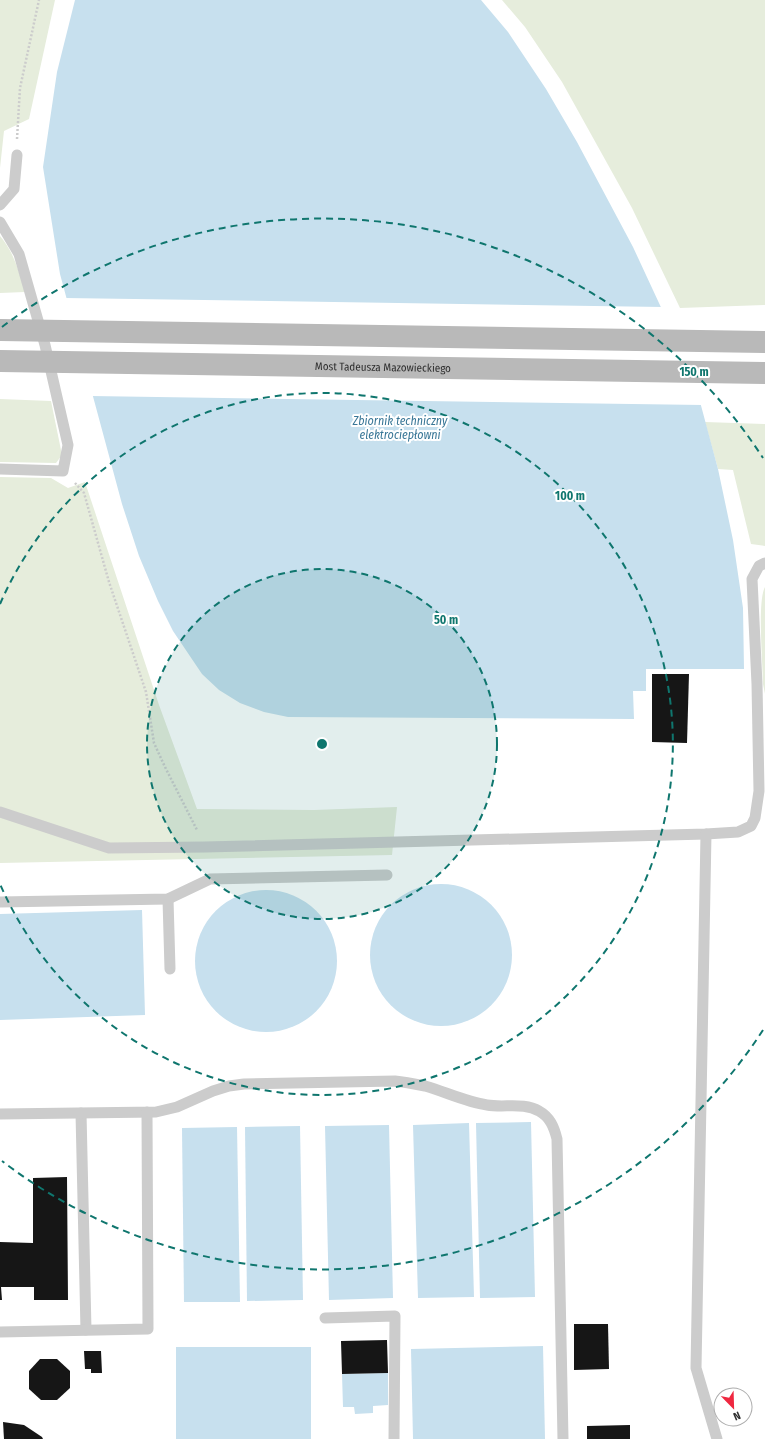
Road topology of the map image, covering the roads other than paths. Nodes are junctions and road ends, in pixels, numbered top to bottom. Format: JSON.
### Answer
{"nodes":[{"id":1,"x":17,"y":156,"type":"road end"},
{"id":2,"x":0,"y":205,"type":"edge"},
{"id":3,"x":0,"y":222,"type":"edge"},
{"id":4,"x":0,"y":330,"type":"edge"},
{"id":5,"x":765,"y":342,"type":"edge"},
{"id":6,"x":0,"y":361,"type":"edge"},
{"id":7,"x":765,"y":373,"type":"edge"},
{"id":8,"x":0,"y":469,"type":"edge"},
{"id":9,"x":765,"y":563,"type":"edge"},
{"id":10,"x":0,"y":812,"type":"edge"},
{"id":11,"x":706,"y":834,"type":"junction"},
{"id":12,"x":387,"y":875,"type":"dead end"},
{"id":13,"x":168,"y":899,"type":"junction"},
{"id":14,"x":0,"y":902,"type":"edge"},
{"id":15,"x":170,"y":970,"type":"dead end"},
{"id":16,"x":147,"y":1112,"type":"junction"},
{"id":17,"x":81,"y":1113,"type":"junction"},
{"id":18,"x":0,"y":1114,"type":"edge"},
{"id":19,"x":325,"y":1318,"type":"dead end"},
{"id":20,"x":86,"y":1330,"type":"junction"},
{"id":21,"x":0,"y":1332,"type":"edge"},
{"id":22,"x":394,"y":1439,"type":"edge"},
{"id":23,"x":563,"y":1439,"type":"edge"},
{"id":24,"x":717,"y":1439,"type":"edge"}],
"edges":[{"from":1,"to":2,"type":"lane"},
{"from":3,"to":8,"type":"lane"},
{"from":4,"to":5,"type":"main road"},
{"from":6,"to":7,"type":"main road","name":"Most Tadeusza Mazowieckiego"},
{"from":9,"to":11,"type":"lane"},
{"from":10,"to":11,"type":"lane"},
{"from":11,"to":24,"type":"lane"},
{"from":12,"to":13,"type":"lane"},
{"from":13,"to":14,"type":"lane"},
{"from":13,"to":15,"type":"lane"},
{"from":16,"to":17,"type":"lane"},
{"from":16,"to":20,"type":"lane"},
{"from":16,"to":23,"type":"lane"},
{"from":17,"to":18,"type":"lane"},
{"from":17,"to":20,"type":"lane"},
{"from":19,"to":22,"type":"lane"},
{"from":20,"to":21,"type":"lane"}]}
